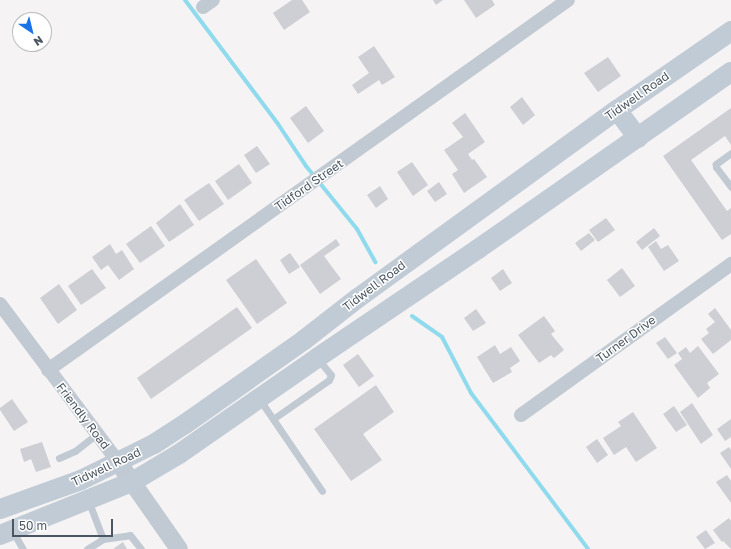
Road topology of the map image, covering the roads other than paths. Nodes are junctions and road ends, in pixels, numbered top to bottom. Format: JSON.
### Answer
{"nodes":[{"id":1,"x":568,"y":0,"type":"edge"},
{"id":2,"x":731,"y":31,"type":"edge"},
{"id":3,"x":730,"y":76,"type":"edge"},
{"id":4,"x":617,"y":110,"type":"junction"},
{"id":5,"x":638,"y":138,"type":"junction"},
{"id":6,"x":731,"y":153,"type":"edge"},
{"id":7,"x":731,"y":187,"type":"edge"},
{"id":8,"x":731,"y":264,"type":"edge"},
{"id":9,"x":0,"y":304,"type":"edge"},
{"id":10,"x":304,"y":340,"type":"junction"},
{"id":11,"x":317,"y":358,"type":"junction"},
{"id":12,"x":48,"y":370,"type":"junction"},
{"id":13,"x":258,"y":399,"type":"junction"},
{"id":14,"x":521,"y":415,"type":"dead end"},
{"id":15,"x":273,"y":419,"type":"junction"},
{"id":16,"x":97,"y":434,"type":"junction"},
{"id":17,"x":59,"y":458,"type":"dead end"},
{"id":18,"x":118,"y":462,"type":"junction"},
{"id":19,"x":132,"y":482,"type":"junction"},
{"id":20,"x":322,"y":491,"type":"dead end"},
{"id":21,"x":88,"y":500,"type":"junction"},
{"id":22,"x":0,"y":509,"type":"edge"},
{"id":23,"x":6,"y":532,"type":"edge"},
{"id":24,"x":103,"y":539,"type":"junction"},
{"id":25,"x":175,"y":548,"type":"edge"},
{"id":26,"x":23,"y":549,"type":"edge"},
{"id":27,"x":87,"y":549,"type":"edge"},
{"id":28,"x":141,"y":549,"type":"edge"}],
"edges":[{"from":1,"to":12,"type":"street","name":"Tidford Street"},
{"from":2,"to":4,"type":"main road","name":"Tidwell Road"},
{"from":3,"to":5,"type":"main road","name":"Tidwell Road"},
{"from":4,"to":5,"type":"main road"},
{"from":4,"to":10,"type":"main road","name":"Tidwell Road"},
{"from":5,"to":11,"type":"main road","name":"Tidwell Road"},
{"from":6,"to":7,"type":"lane"},
{"from":8,"to":14,"type":"street","name":"Turner Drive"},
{"from":9,"to":12,"type":"street","name":"Friendly Road"},
{"from":10,"to":11,"type":"main road"},
{"from":10,"to":18,"type":"main road","name":"Tidwell Road"},
{"from":11,"to":13,"type":"main road","name":"Tidwell Road"},
{"from":11,"to":15,"type":"lane"},
{"from":12,"to":16,"type":"street","name":"Friendly Road"},
{"from":13,"to":15,"type":"lane"},
{"from":13,"to":19,"type":"main road","name":"Tidwell Road"},
{"from":15,"to":20,"type":"lane"},
{"from":16,"to":17,"type":"lane"},
{"from":16,"to":18,"type":"street","name":"Friendly Road"},
{"from":18,"to":19,"type":"street","name":"Friendly Road"},
{"from":18,"to":22,"type":"main road","name":"Tidwell Road"},
{"from":19,"to":21,"type":"main road","name":"Tidwell Road"},
{"from":19,"to":25,"type":"street","name":"Friendly Road"},
{"from":21,"to":23,"type":"main road","name":"Tidwell Road"},
{"from":21,"to":24,"type":"lane"},
{"from":23,"to":26,"type":"lane"},
{"from":24,"to":27,"type":"lane"},
{"from":24,"to":28,"type":"lane"}]}
